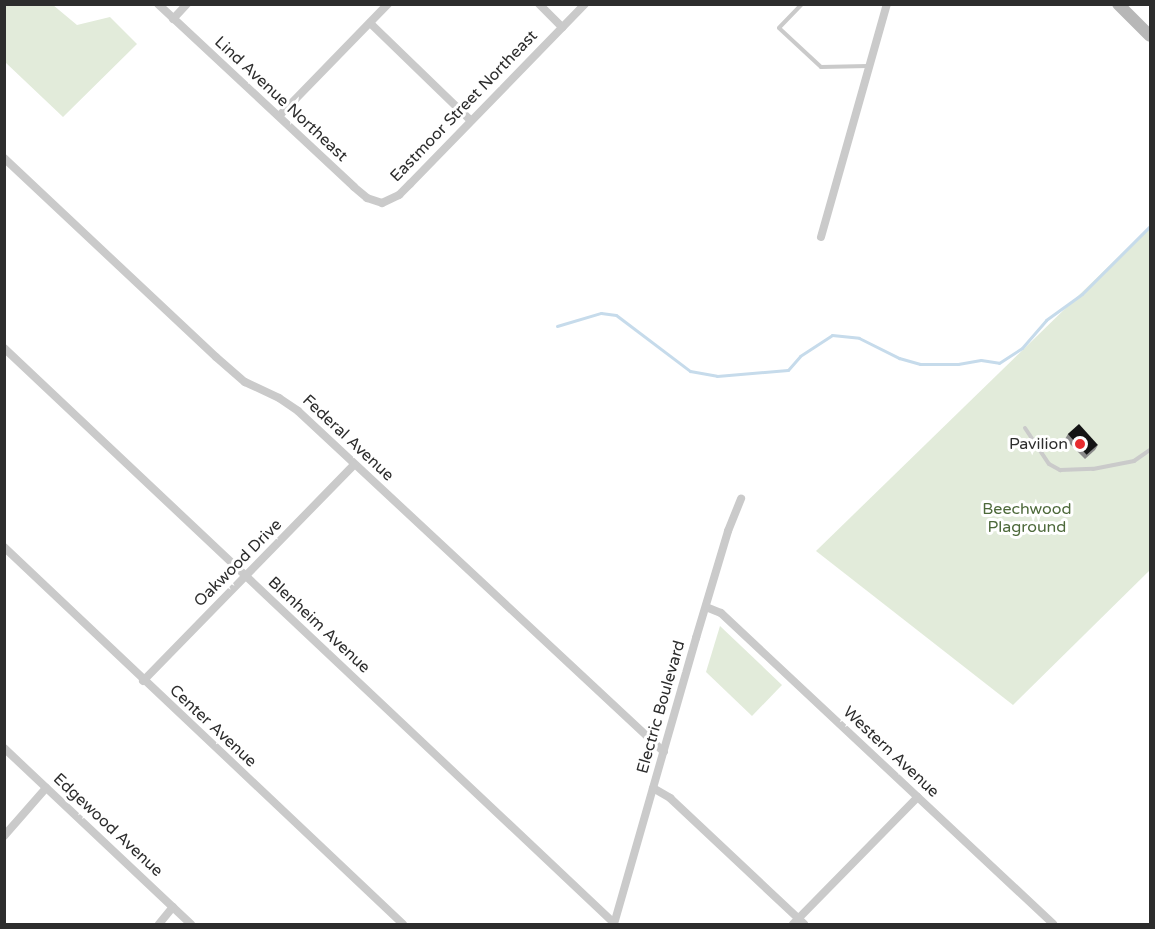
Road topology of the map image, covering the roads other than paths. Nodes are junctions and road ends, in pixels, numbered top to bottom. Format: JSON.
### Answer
{"nodes":[{"id":1,"x":158,"y":4,"type":"edge"},
{"id":2,"x":187,"y":4,"type":"edge"},
{"id":3,"x":388,"y":4,"type":"edge"},
{"id":4,"x":538,"y":4,"type":"edge"},
{"id":5,"x":585,"y":4,"type":"edge"},
{"id":6,"x":802,"y":4,"type":"edge"},
{"id":7,"x":886,"y":4,"type":"edge"},
{"id":8,"x":1118,"y":4,"type":"edge"},
{"id":9,"x":173,"y":19,"type":"junction"},
{"id":10,"x":370,"y":23,"type":"junction"},
{"id":11,"x":562,"y":27,"type":"junction"},
{"id":12,"x":1150,"y":36,"type":"edge"},
{"id":13,"x":869,"y":66,"type":"junction"},
{"id":14,"x":279,"y":116,"type":"junction"},
{"id":15,"x":470,"y":120,"type":"junction"},
{"id":16,"x":4,"y":158,"type":"edge"},
{"id":17,"x":389,"y":202,"type":"joint"},
{"id":18,"x":821,"y":237,"type":"dead end"},
{"id":19,"x":4,"y":348,"type":"edge"},
{"id":20,"x":1025,"y":428,"type":"dead end"},
{"id":21,"x":1150,"y":450,"type":"edge"},
{"id":22,"x":354,"y":465,"type":"junction"},
{"id":23,"x":741,"y":498,"type":"dead end"},
{"id":24,"x":4,"y":547,"type":"edge"},
{"id":25,"x":246,"y":576,"type":"junction"},
{"id":26,"x":706,"y":607,"type":"junction"},
{"id":27,"x":143,"y":681,"type":"junction"},
{"id":28,"x":4,"y":748,"type":"edge"},
{"id":29,"x":664,"y":752,"type":"junction"},
{"id":30,"x":46,"y":788,"type":"junction"},
{"id":31,"x":653,"y":788,"type":"junction"},
{"id":32,"x":918,"y":797,"type":"junction"},
{"id":33,"x":4,"y":836,"type":"edge"},
{"id":34,"x":173,"y":908,"type":"junction"},
{"id":35,"x":799,"y":923,"type":"edge"},
{"id":36,"x":159,"y":924,"type":"edge"},
{"id":37,"x":191,"y":924,"type":"edge"},
{"id":38,"x":403,"y":924,"type":"edge"},
{"id":39,"x":614,"y":924,"type":"edge"},
{"id":40,"x":1053,"y":924,"type":"edge"}],
"edges":[{"from":1,"to":9,"type":"street","name":"Lind Avenue Northeast"},
{"from":2,"to":9,"type":"street"},
{"from":3,"to":10,"type":"street"},
{"from":4,"to":11,"type":"street"},
{"from":5,"to":11,"type":"street","name":"Eastmoor Street Northeast"},
{"from":6,"to":13,"type":"lane"},
{"from":7,"to":13,"type":"street"},
{"from":8,"to":12,"type":"street"},
{"from":9,"to":14,"type":"street","name":"Lind Avenue Northeast"},
{"from":10,"to":14,"type":"street"},
{"from":10,"to":15,"type":"street"},
{"from":11,"to":15,"type":"street","name":"Eastmoor Street Northeast"},
{"from":13,"to":18,"type":"street"},
{"from":14,"to":17,"type":"street","name":"Lind Avenue Northeast"},
{"from":15,"to":17,"type":"street","name":"Eastmoor Street Northeast"},
{"from":16,"to":22,"type":"street","name":"Federal Avenue"},
{"from":19,"to":25,"type":"street","name":"Blenheim Avenue"},
{"from":20,"to":21,"type":"lane"},
{"from":22,"to":25,"type":"street","name":"Oakwood Drive"},
{"from":22,"to":29,"type":"street","name":"Federal Avenue"},
{"from":23,"to":26,"type":"street","name":"Electric Boulevard"},
{"from":24,"to":27,"type":"street","name":"Center Avenue"},
{"from":25,"to":27,"type":"street","name":"Oakwood Drive"},
{"from":25,"to":39,"type":"street","name":"Blenheim Avenue"},
{"from":26,"to":29,"type":"street","name":"Electric Boulevard"},
{"from":26,"to":32,"type":"street","name":"Western Avenue"},
{"from":27,"to":38,"type":"street","name":"Center Avenue"},
{"from":28,"to":30,"type":"street","name":"Edgewood Avenue"},
{"from":29,"to":31,"type":"street","name":"Electric Boulevard"},
{"from":30,"to":33,"type":"street"},
{"from":30,"to":34,"type":"street","name":"Edgewood Avenue"},
{"from":31,"to":35,"type":"street"},
{"from":31,"to":39,"type":"street","name":"Electric Boulevard"},
{"from":32,"to":35,"type":"street"},
{"from":32,"to":40,"type":"street","name":"Western Avenue"},
{"from":34,"to":36,"type":"street"},
{"from":34,"to":37,"type":"street","name":"Edgewood Avenue"}]}
